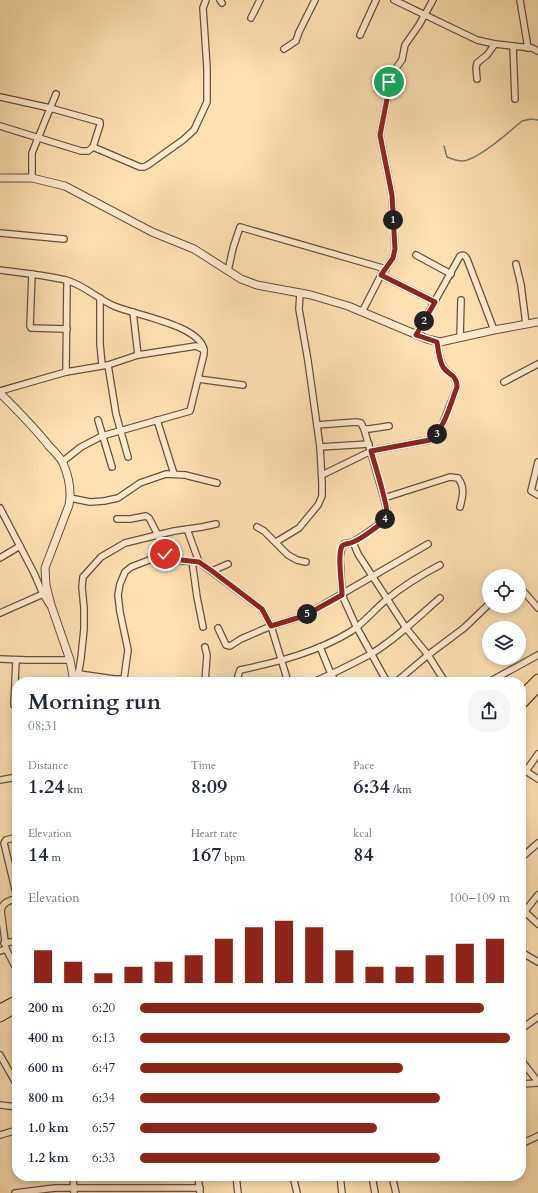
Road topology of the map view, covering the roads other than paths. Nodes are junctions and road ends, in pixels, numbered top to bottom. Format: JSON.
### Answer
{"nodes":[{"id":1,"x":206,"y":0,"type":"edge"},
{"id":2,"x":260,"y":0,"type":"edge"},
{"id":3,"x":315,"y":0,"type":"edge"},
{"id":4,"x":376,"y":0,"type":"edge"},
{"id":5,"x":394,"y":0,"type":"edge"},
{"id":6,"x":433,"y":0,"type":"edge"},
{"id":7,"x":520,"y":0,"type":"edge"},
{"id":8,"x":425,"y":16,"type":"junction"},
{"id":9,"x":250,"y":18,"type":"dead end"},
{"id":10,"x":360,"y":35,"type":"dead end"},
{"id":11,"x":495,"y":44,"type":"junction"},
{"id":12,"x":513,"y":46,"type":"junction"},
{"id":13,"x":284,"y":49,"type":"dead end"},
{"id":14,"x":534,"y":49,"type":"edge"},
{"id":15,"x":477,"y":80,"type":"dead end"},
{"id":16,"x":56,"y":94,"type":"dead end"},
{"id":17,"x":0,"y":97,"type":"edge"},
{"id":18,"x":515,"y":100,"type":"dead end"},
{"id":19,"x":50,"y":108,"type":"junction"},
{"id":20,"x":0,"y":126,"type":"edge"},
{"id":21,"x":38,"y":138,"type":"junction"},
{"id":22,"x":93,"y":147,"type":"junction"},
{"id":23,"x":0,"y":178,"type":"edge"},
{"id":24,"x":32,"y":178,"type":"junction"},
{"id":25,"x":0,"y":233,"type":"edge"},
{"id":26,"x":64,"y":239,"type":"dead end"},
{"id":27,"x":416,"y":255,"type":"dead end"},
{"id":28,"x":516,"y":264,"type":"dead end"},
{"id":29,"x":386,"y":268,"type":"junction"},
{"id":30,"x":0,"y":270,"type":"edge"},
{"id":31,"x":228,"y":271,"type":"junction"},
{"id":32,"x":32,"y":274,"type":"junction"},
{"id":33,"x":451,"y":274,"type":"junction"},
{"id":34,"x":381,"y":275,"type":"junction"},
{"id":35,"x":67,"y":281,"type":"junction"},
{"id":36,"x":300,"y":293,"type":"junction"},
{"id":37,"x":100,"y":298,"type":"junction"},
{"id":38,"x":461,"y":300,"type":"dead end"},
{"id":39,"x":435,"y":302,"type":"junction"},
{"id":40,"x":133,"y":312,"type":"junction"},
{"id":41,"x":362,"y":312,"type":"junction"},
{"id":42,"x":538,"y":322,"type":"edge"},
{"id":43,"x":526,"y":324,"type":"junction"},
{"id":44,"x":67,"y":329,"type":"junction"},
{"id":45,"x":494,"y":330,"type":"junction"},
{"id":46,"x":416,"y":335,"type":"junction"},
{"id":47,"x":460,"y":338,"type":"junction"},
{"id":48,"x":437,"y":342,"type":"junction"},
{"id":49,"x":204,"y":350,"type":"junction"},
{"id":50,"x":138,"y":355,"type":"junction"},
{"id":51,"x":538,"y":364,"type":"edge"},
{"id":52,"x":105,"y":365,"type":"junction"},
{"id":53,"x":66,"y":372,"type":"junction"},
{"id":54,"x":198,"y":379,"type":"junction"},
{"id":55,"x":504,"y":382,"type":"dead end"},
{"id":56,"x":243,"y":385,"type":"dead end"},
{"id":57,"x":0,"y":392,"type":"edge"},
{"id":58,"x":98,"y":420,"type":"dead end"},
{"id":59,"x":157,"y":420,"type":"junction"},
{"id":60,"x":317,"y":425,"type":"junction"},
{"id":61,"x":389,"y":426,"type":"dead end"},
{"id":62,"x":364,"y":429,"type":"junction"},
{"id":63,"x":121,"y":430,"type":"junction"},
{"id":64,"x":102,"y":436,"type":"junction"},
{"id":65,"x":369,"y":444,"type":"junction"},
{"id":66,"x":320,"y":448,"type":"junction"},
{"id":67,"x":371,"y":451,"type":"junction"},
{"id":68,"x":128,"y":457,"type":"dead end"},
{"id":69,"x":62,"y":462,"type":"junction"},
{"id":70,"x":538,"y":462,"type":"edge"},
{"id":71,"x":112,"y":467,"type":"dead end"},
{"id":72,"x":174,"y":474,"type":"junction"},
{"id":73,"x":322,"y":475,"type":"junction"},
{"id":74,"x":217,"y":483,"type":"dead end"},
{"id":75,"x":538,"y":495,"type":"edge"},
{"id":76,"x":70,"y":498,"type":"junction"},
{"id":77,"x":384,"y":498,"type":"junction"},
{"id":78,"x":460,"y":506,"type":"dead end"},
{"id":79,"x":0,"y":508,"type":"edge"},
{"id":80,"x":117,"y":519,"type":"dead end"},
{"id":81,"x":216,"y":524,"type":"dead end"},
{"id":82,"x":257,"y":527,"type":"dead end"},
{"id":83,"x":187,"y":529,"type":"junction"},
{"id":84,"x":158,"y":535,"type":"junction"},
{"id":85,"x":276,"y":542,"type":"junction"},
{"id":86,"x":354,"y":542,"type":"junction"},
{"id":87,"x":428,"y":544,"type":"dead end"},
{"id":88,"x":20,"y":546,"type":"junction"},
{"id":89,"x":165,"y":554,"type":"junction"},
{"id":90,"x":0,"y":558,"type":"edge"},
{"id":91,"x":192,"y":561,"type":"junction"},
{"id":92,"x":199,"y":562,"type":"junction"},
{"id":93,"x":306,"y":562,"type":"dead end"},
{"id":94,"x":228,"y":564,"type":"dead end"},
{"id":95,"x":440,"y":565,"type":"dead end"},
{"id":96,"x":212,"y":571,"type":"junction"},
{"id":97,"x":372,"y":575,"type":"junction"},
{"id":98,"x":43,"y":594,"type":"junction"},
{"id":99,"x":526,"y":594,"type":"edge"},
{"id":100,"x":342,"y":595,"type":"junction"},
{"id":101,"x":440,"y":598,"type":"dead end"},
{"id":102,"x":388,"y":599,"type":"junction"},
{"id":103,"x":51,"y":605,"type":"junction"},
{"id":104,"x":538,"y":608,"type":"edge"},
{"id":105,"x":482,"y":611,"type":"edge"},
{"id":106,"x":0,"y":613,"type":"edge"},
{"id":107,"x":271,"y":626,"type":"junction"},
{"id":108,"x":356,"y":626,"type":"junction"},
{"id":109,"x":203,"y":627,"type":"dead end"},
{"id":110,"x":218,"y":628,"type":"dead end"},
{"id":111,"x":406,"y":628,"type":"junction"},
{"id":112,"x":205,"y":647,"type":"dead end"},
{"id":113,"x":320,"y":647,"type":"junction"},
{"id":114,"x":372,"y":653,"type":"junction"},
{"id":115,"x":538,"y":654,"type":"edge"},
{"id":116,"x":428,"y":655,"type":"junction"},
{"id":117,"x":0,"y":659,"type":"edge"},
{"id":118,"x":16,"y":660,"type":"junction"},
{"id":119,"x":70,"y":660,"type":"junction"},
{"id":120,"x":281,"y":660,"type":"junction"},
{"id":121,"x":79,"y":674,"type":"junction"},
{"id":122,"x":331,"y":674,"type":"junction"},
{"id":123,"x":15,"y":677,"type":"edge"},
{"id":124,"x":73,"y":677,"type":"edge"},
{"id":125,"x":78,"y":677,"type":"edge"},
{"id":126,"x":100,"y":677,"type":"edge"},
{"id":127,"x":124,"y":677,"type":"edge"},
{"id":128,"x":206,"y":677,"type":"edge"},
{"id":129,"x":238,"y":677,"type":"edge"},
{"id":130,"x":286,"y":677,"type":"edge"},
{"id":131,"x":324,"y":677,"type":"edge"},
{"id":132,"x":333,"y":677,"type":"edge"},
{"id":133,"x":385,"y":677,"type":"edge"},
{"id":134,"x":402,"y":677,"type":"edge"},
{"id":135,"x":442,"y":677,"type":"edge"},
{"id":136,"x":498,"y":677,"type":"edge"},
{"id":137,"x":538,"y":679,"type":"edge"},
{"id":138,"x":538,"y":688,"type":"edge"},
{"id":139,"x":526,"y":691,"type":"edge"},
{"id":140,"x":526,"y":700,"type":"edge"},
{"id":141,"x":538,"y":754,"type":"edge"},
{"id":142,"x":526,"y":766,"type":"edge"},
{"id":143,"x":526,"y":771,"type":"edge"},
{"id":144,"x":12,"y":778,"type":"edge"},
{"id":145,"x":538,"y":779,"type":"edge"},
{"id":146,"x":0,"y":780,"type":"edge"},
{"id":147,"x":12,"y":838,"type":"edge"},
{"id":148,"x":538,"y":843,"type":"edge"},
{"id":149,"x":526,"y":854,"type":"edge"},
{"id":150,"x":12,"y":877,"type":"edge"},
{"id":151,"x":538,"y":895,"type":"edge"},
{"id":152,"x":12,"y":900,"type":"edge"},
{"id":153,"x":526,"y":906,"type":"edge"},
{"id":154,"x":526,"y":912,"type":"edge"},
{"id":155,"x":538,"y":924,"type":"edge"},
{"id":156,"x":12,"y":944,"type":"edge"},
{"id":157,"x":3,"y":948,"type":"edge"},
{"id":158,"x":526,"y":956,"type":"edge"},
{"id":159,"x":12,"y":962,"type":"edge"},
{"id":160,"x":538,"y":962,"type":"edge"},
{"id":161,"x":12,"y":1003,"type":"edge"},
{"id":162,"x":0,"y":1009,"type":"edge"},
{"id":163,"x":12,"y":1010,"type":"edge"},
{"id":164,"x":0,"y":1017,"type":"edge"},
{"id":165,"x":538,"y":1017,"type":"edge"},
{"id":166,"x":526,"y":1025,"type":"edge"},
{"id":167,"x":0,"y":1055,"type":"edge"},
{"id":168,"x":526,"y":1066,"type":"edge"},
{"id":169,"x":12,"y":1076,"type":"edge"},
{"id":170,"x":538,"y":1082,"type":"edge"},
{"id":171,"x":526,"y":1083,"type":"edge"},
{"id":172,"x":0,"y":1104,"type":"edge"},
{"id":173,"x":12,"y":1106,"type":"edge"},
{"id":174,"x":12,"y":1131,"type":"edge"},
{"id":175,"x":0,"y":1135,"type":"edge"},
{"id":176,"x":538,"y":1136,"type":"edge"},
{"id":177,"x":526,"y":1142,"type":"edge"},
{"id":178,"x":73,"y":1181,"type":"edge"},
{"id":179,"x":236,"y":1181,"type":"edge"},
{"id":180,"x":294,"y":1181,"type":"edge"},
{"id":181,"x":341,"y":1181,"type":"edge"},
{"id":182,"x":373,"y":1181,"type":"edge"},
{"id":183,"x":393,"y":1181,"type":"edge"},
{"id":184,"x":165,"y":1190,"type":"edge"},
{"id":185,"x":200,"y":1190,"type":"edge"},
{"id":186,"x":74,"y":1191,"type":"edge"},
{"id":187,"x":15,"y":1193,"type":"edge"},
{"id":188,"x":238,"y":1193,"type":"edge"},
{"id":189,"x":297,"y":1193,"type":"edge"},
{"id":190,"x":342,"y":1193,"type":"edge"},
{"id":191,"x":375,"y":1193,"type":"edge"},
{"id":192,"x":396,"y":1193,"type":"edge"}],
"edges":[{"from":1,"to":22,"type":"street"},
{"from":2,"to":9,"type":"street"},
{"from":3,"to":13,"type":"street"},
{"from":4,"to":10,"type":"street"},
{"from":5,"to":8,"type":"street"},
{"from":6,"to":8,"type":"street"},
{"from":7,"to":14,"type":"street"},
{"from":8,"to":11,"type":"street"},
{"from":8,"to":29,"type":"street"},
{"from":11,"to":12,"type":"street"},
{"from":11,"to":15,"type":"street"},
{"from":12,"to":14,"type":"street"},
{"from":12,"to":18,"type":"street"},
{"from":16,"to":19,"type":"street"},
{"from":17,"to":19,"type":"street"},
{"from":19,"to":21,"type":"street"},
{"from":19,"to":22,"type":"street"},
{"from":20,"to":21,"type":"street"},
{"from":21,"to":22,"type":"street"},
{"from":21,"to":24,"type":"street"},
{"from":23,"to":24,"type":"street"},
{"from":24,"to":31,"type":"street"},
{"from":25,"to":26,"type":"street"},
{"from":27,"to":33,"type":"street"},
{"from":28,"to":43,"type":"street"},
{"from":29,"to":31,"type":"street"},
{"from":29,"to":34,"type":"street"},
{"from":30,"to":32,"type":"street"},
{"from":31,"to":36,"type":"street"},
{"from":32,"to":35,"type":"street"},
{"from":32,"to":44,"type":"street"},
{"from":33,"to":39,"type":"street"},
{"from":33,"to":45,"type":"street"},
{"from":34,"to":39,"type":"street"},
{"from":34,"to":41,"type":"street"},
{"from":35,"to":37,"type":"street"},
{"from":35,"to":44,"type":"street"},
{"from":36,"to":41,"type":"street"},
{"from":36,"to":60,"type":"street"},
{"from":37,"to":40,"type":"street"},
{"from":37,"to":52,"type":"street"},
{"from":38,"to":47,"type":"street"},
{"from":39,"to":46,"type":"street"},
{"from":40,"to":49,"type":"street"},
{"from":40,"to":50,"type":"street"},
{"from":41,"to":46,"type":"street"},
{"from":42,"to":43,"type":"street"},
{"from":43,"to":45,"type":"street"},
{"from":44,"to":53,"type":"street"},
{"from":45,"to":47,"type":"street"},
{"from":46,"to":48,"type":"street"},
{"from":47,"to":48,"type":"street"},
{"from":48,"to":67,"type":"street"},
{"from":49,"to":50,"type":"street"},
{"from":49,"to":54,"type":"street"},
{"from":50,"to":52,"type":"street"},
{"from":51,"to":55,"type":"street"},
{"from":52,"to":53,"type":"street"},
{"from":52,"to":63,"type":"street"},
{"from":53,"to":57,"type":"street"},
{"from":54,"to":56,"type":"street"},
{"from":54,"to":59,"type":"street"},
{"from":57,"to":69,"type":"street"},
{"from":58,"to":64,"type":"street"},
{"from":59,"to":63,"type":"street"},
{"from":59,"to":72,"type":"street"},
{"from":60,"to":62,"type":"street"},
{"from":60,"to":66,"type":"street"},
{"from":61,"to":62,"type":"street"},
{"from":62,"to":65,"type":"street"},
{"from":63,"to":64,"type":"street"},
{"from":63,"to":68,"type":"street"},
{"from":64,"to":69,"type":"street"},
{"from":64,"to":71,"type":"street"},
{"from":65,"to":66,"type":"street"},
{"from":65,"to":67,"type":"street"},
{"from":66,"to":73,"type":"street"},
{"from":67,"to":73,"type":"street"},
{"from":67,"to":77,"type":"street"},
{"from":69,"to":76,"type":"street"},
{"from":70,"to":75,"type":"street"},
{"from":72,"to":74,"type":"street"},
{"from":72,"to":76,"type":"street"},
{"from":73,"to":85,"type":"street"},
{"from":76,"to":103,"type":"street"},
{"from":77,"to":78,"type":"street"},
{"from":77,"to":86,"type":"street"},
{"from":79,"to":88,"type":"street"},
{"from":80,"to":84,"type":"street"},
{"from":81,"to":83,"type":"street"},
{"from":82,"to":85,"type":"street"},
{"from":83,"to":84,"type":"street"},
{"from":83,"to":92,"type":"street"},
{"from":84,"to":89,"type":"street"},
{"from":84,"to":121,"type":"street"},
{"from":85,"to":93,"type":"street"},
{"from":86,"to":97,"type":"street"},
{"from":86,"to":100,"type":"street"},
{"from":87,"to":97,"type":"street"},
{"from":88,"to":90,"type":"street"},
{"from":88,"to":98,"type":"street"},
{"from":89,"to":91,"type":"street"},
{"from":89,"to":127,"type":"street"},
{"from":91,"to":92,"type":"street"},
{"from":91,"to":109,"type":"street"},
{"from":92,"to":96,"type":"street"},
{"from":94,"to":96,"type":"street"},
{"from":95,"to":102,"type":"street"},
{"from":96,"to":107,"type":"street"},
{"from":97,"to":100,"type":"street"},
{"from":97,"to":102,"type":"street"},
{"from":98,"to":103,"type":"street"},
{"from":98,"to":106,"type":"street"},
{"from":99,"to":104,"type":"street"},
{"from":100,"to":107,"type":"street"},
{"from":100,"to":108,"type":"street"},
{"from":101,"to":111,"type":"street"},
{"from":102,"to":108,"type":"street"},
{"from":102,"to":111,"type":"street"},
{"from":103,"to":119,"type":"street"},
{"from":105,"to":116,"type":"street"},
{"from":107,"to":110,"type":"street"},
{"from":107,"to":120,"type":"street"},
{"from":108,"to":113,"type":"street"},
{"from":108,"to":114,"type":"street"},
{"from":111,"to":114,"type":"street"},
{"from":111,"to":116,"type":"street"},
{"from":112,"to":128,"type":"street"},
{"from":113,"to":120,"type":"street"},
{"from":113,"to":122,"type":"street"},
{"from":114,"to":122,"type":"street"},
{"from":114,"to":133,"type":"street"},
{"from":115,"to":136,"type":"street"},
{"from":116,"to":134,"type":"street"},
{"from":116,"to":135,"type":"street"},
{"from":117,"to":118,"type":"street"},
{"from":118,"to":119,"type":"street"},
{"from":118,"to":123,"type":"street"},
{"from":119,"to":124,"type":"street"},
{"from":120,"to":129,"type":"street"},
{"from":120,"to":130,"type":"street"},
{"from":121,"to":125,"type":"street"},
{"from":121,"to":126,"type":"street"},
{"from":122,"to":131,"type":"street"},
{"from":122,"to":132,"type":"street"},
{"from":137,"to":139,"type":"highway"},
{"from":138,"to":140,"type":"highway"},
{"from":141,"to":142,"type":"street"},
{"from":143,"to":145,"type":"street"},
{"from":144,"to":146,"type":"street"},
{"from":147,"to":150,"type":"street"},
{"from":148,"to":149,"type":"street"},
{"from":151,"to":153,"type":"street"},
{"from":152,"to":157,"type":"street"},
{"from":154,"to":155,"type":"street"},
{"from":156,"to":157,"type":"street"},
{"from":157,"to":159,"type":"street"},
{"from":158,"to":160,"type":"street"},
{"from":161,"to":162,"type":"highway"},
{"from":163,"to":164,"type":"highway"},
{"from":165,"to":166,"type":"street"},
{"from":167,"to":169,"type":"street"},
{"from":168,"to":170,"type":"street"},
{"from":170,"to":171,"type":"street"},
{"from":172,"to":173,"type":"street"},
{"from":174,"to":175,"type":"street"},
{"from":176,"to":177,"type":"street"},
{"from":178,"to":186,"type":"street"},
{"from":179,"to":188,"type":"street"},
{"from":180,"to":189,"type":"street"},
{"from":181,"to":190,"type":"street"},
{"from":182,"to":191,"type":"street"},
{"from":183,"to":192,"type":"street"},
{"from":184,"to":185,"type":"street"},
{"from":184,"to":186,"type":"street"},
{"from":186,"to":187,"type":"street"}]}
